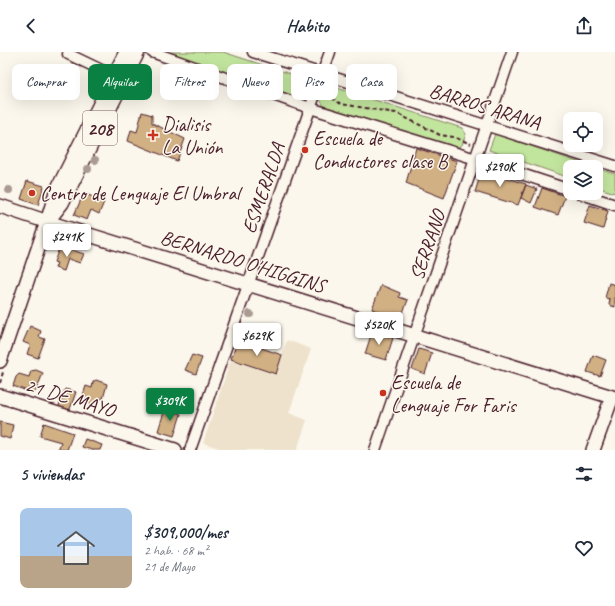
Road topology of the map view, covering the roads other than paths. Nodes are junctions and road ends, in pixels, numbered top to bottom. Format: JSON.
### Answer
{"nodes":[{"id":1,"x":126,"y":52,"type":"edge"},
{"id":2,"x":138,"y":52,"type":"edge"},
{"id":3,"x":152,"y":52,"type":"edge"},
{"id":4,"x":253,"y":52,"type":"edge"},
{"id":5,"x":330,"y":52,"type":"edge"},
{"id":6,"x":512,"y":52,"type":"edge"},
{"id":7,"x":68,"y":54,"type":"dead end"},
{"id":8,"x":89,"y":64,"type":"edge"},
{"id":9,"x":120,"y":64,"type":"edge"},
{"id":10,"x":291,"y":64,"type":"edge"},
{"id":11,"x":326,"y":64,"type":"edge"},
{"id":12,"x":338,"y":79,"type":"edge"},
{"id":13,"x":102,"y":100,"type":"edge"},
{"id":14,"x":313,"y":100,"type":"edge"},
{"id":15,"x":310,"y":108,"type":"junction"},
{"id":16,"x":487,"y":126,"type":"junction"},
{"id":17,"x":476,"y":159,"type":"junction"},
{"id":18,"x":615,"y":166,"type":"edge"},
{"id":19,"x":563,"y":188,"type":"edge"},
{"id":20,"x":600,"y":200,"type":"edge"},
{"id":21,"x":615,"y":205,"type":"edge"},
{"id":22,"x":0,"y":206,"type":"edge"},
{"id":23,"x":48,"y":222,"type":"junction"},
{"id":24,"x":249,"y":284,"type":"junction"},
{"id":25,"x":414,"y":336,"type":"junction"},
{"id":26,"x":0,"y":361,"type":"edge"},
{"id":27,"x":614,"y":393,"type":"edge"},
{"id":28,"x":0,"y":396,"type":"edge"},
{"id":29,"x":175,"y":450,"type":"edge"},
{"id":30,"x":190,"y":450,"type":"edge"},
{"id":31,"x":374,"y":450,"type":"edge"},
{"id":32,"x":593,"y":450,"type":"edge"}],
"edges":[{"from":1,"to":9,"type":"main road","number":"208"},
{"from":2,"to":23,"type":"main road","number":"208"},
{"from":3,"to":15,"type":"street"},
{"from":4,"to":10,"type":"street","name":"BARROS ARANA"},
{"from":5,"to":11,"type":"street","name":"ESMERALDA"},
{"from":6,"to":16,"type":"street","name":"SERRANO"},
{"from":7,"to":8,"type":"street"},
{"from":12,"to":16,"type":"street","name":"BARROS ARANA"},
{"from":13,"to":23,"type":"main road","number":"208"},
{"from":14,"to":15,"type":"street","name":"ESMERALDA"},
{"from":15,"to":17,"type":"street"},
{"from":15,"to":24,"type":"street","name":"ESMERALDA"},
{"from":16,"to":17,"type":"street","name":"SERRANO"},
{"from":16,"to":18,"type":"street","name":"BARROS ARANA"},
{"from":17,"to":19,"type":"street"},
{"from":17,"to":25,"type":"street","name":"SERRANO"},
{"from":20,"to":21,"type":"street"},
{"from":22,"to":23,"type":"main road","name":"BERNARDO O'HIGGINS"},
{"from":23,"to":24,"type":"main road","name":"BERNARDO O'HIGGINS"},
{"from":23,"to":26,"type":"main road"},
{"from":24,"to":25,"type":"main road","name":"BERNARDO O'HIGGINS"},
{"from":24,"to":30,"type":"street","name":"ESMERALDA"},
{"from":25,"to":27,"type":"main road","name":"BERNARDO O'HIGGINS"},
{"from":25,"to":31,"type":"street","name":"SERRANO"},
{"from":27,"to":32,"type":"main road"},
{"from":28,"to":29,"type":"main road","name":"21 DE MAYO"}]}
